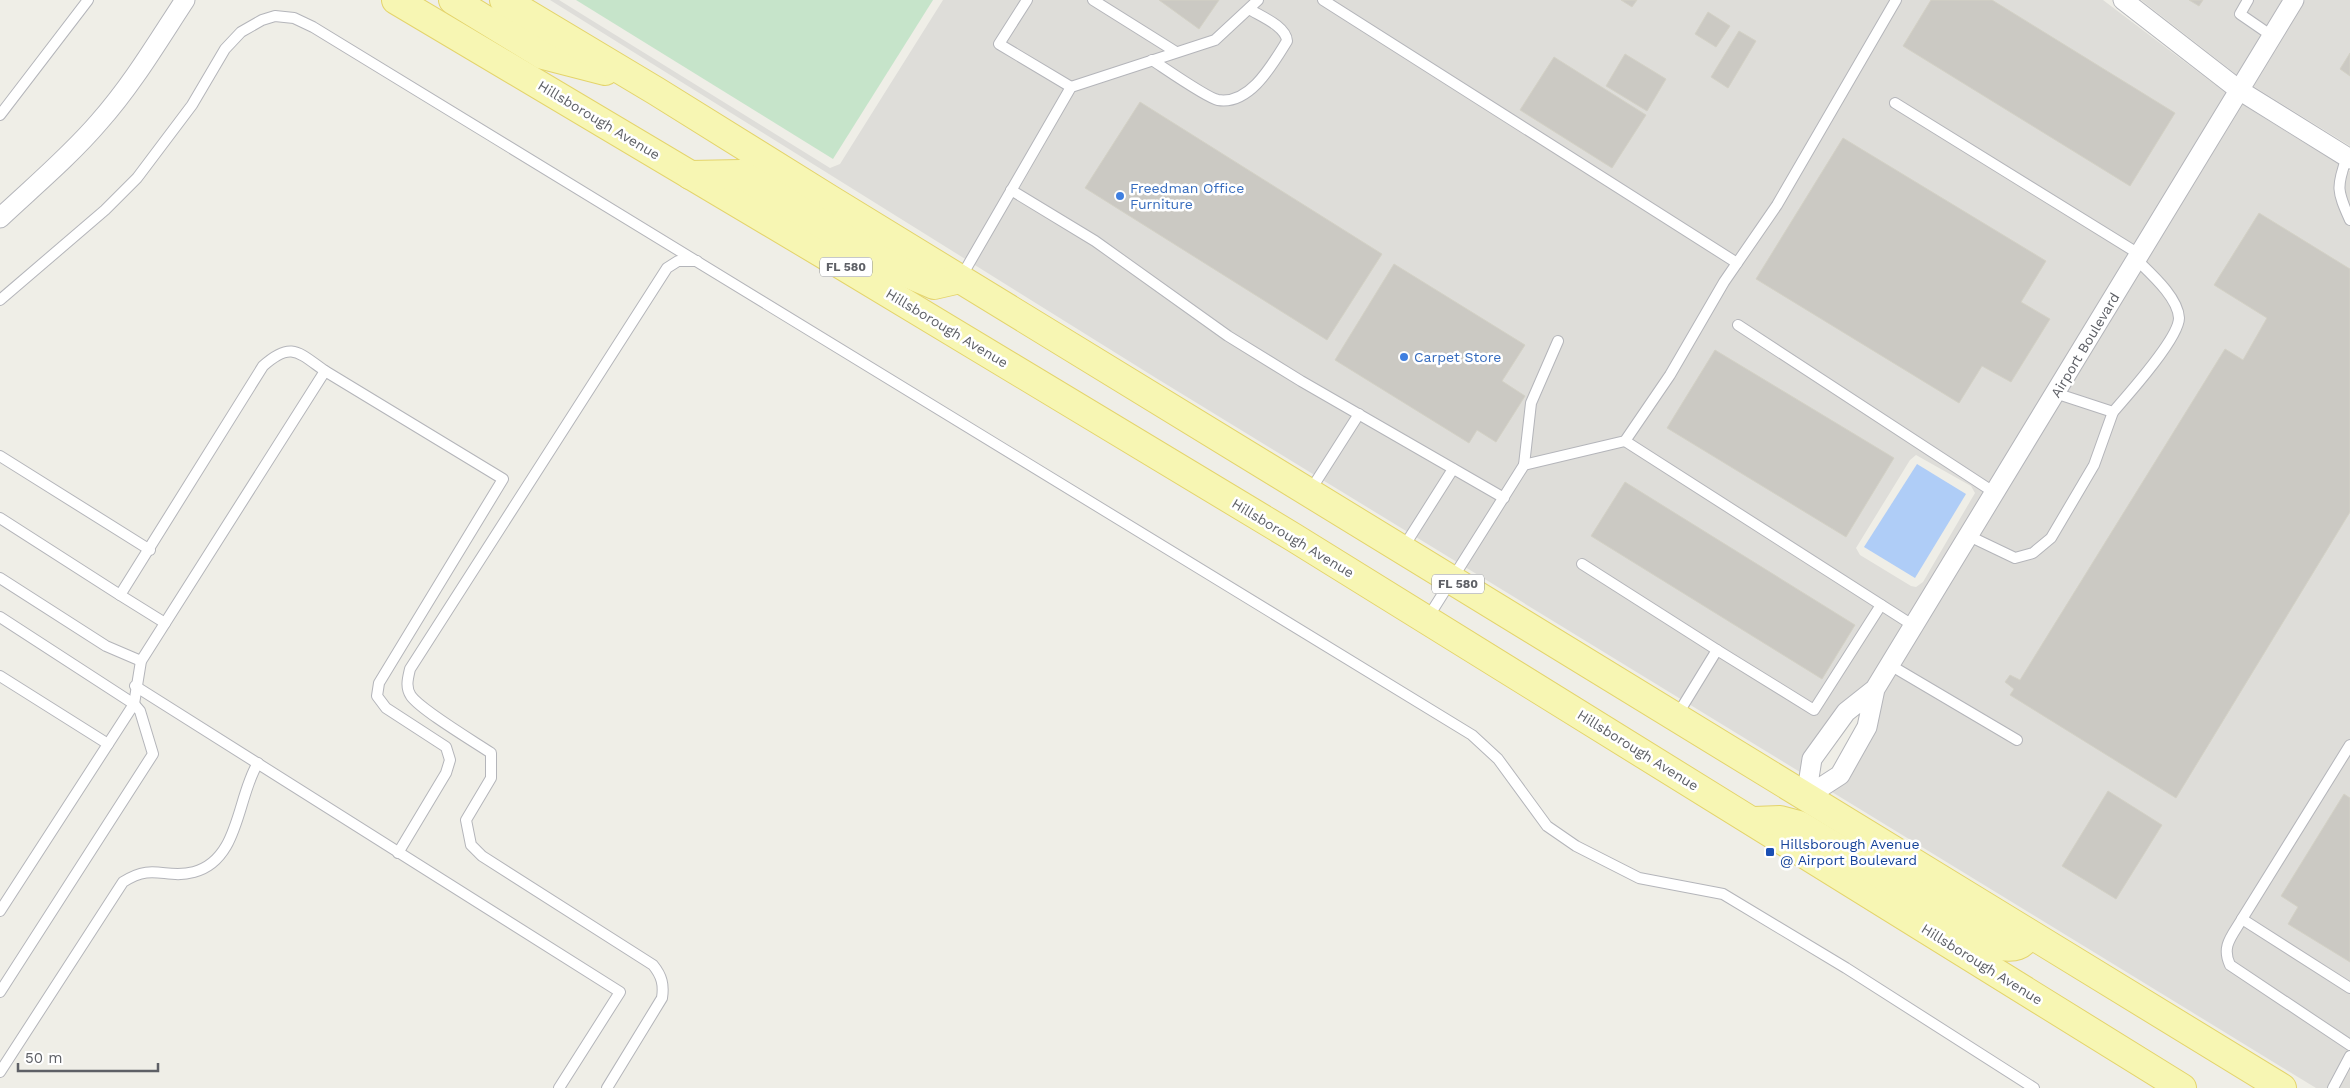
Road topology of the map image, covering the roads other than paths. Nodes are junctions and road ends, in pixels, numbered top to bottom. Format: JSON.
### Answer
{"nodes":[{"id":1,"x":88,"y":0,"type":"edge"},
{"id":2,"x":185,"y":0,"type":"edge"},
{"id":3,"x":396,"y":0,"type":"edge"},
{"id":4,"x":453,"y":0,"type":"edge"},
{"id":5,"x":504,"y":0,"type":"edge"},
{"id":6,"x":1026,"y":0,"type":"edge"},
{"id":7,"x":1093,"y":0,"type":"edge"},
{"id":8,"x":1258,"y":0,"type":"edge"},
{"id":9,"x":1323,"y":0,"type":"edge"},
{"id":10,"x":1896,"y":0,"type":"edge"},
{"id":11,"x":2123,"y":0,"type":"edge"},
{"id":12,"x":2248,"y":0,"type":"edge"},
{"id":13,"x":2294,"y":0,"type":"edge"},
{"id":14,"x":1249,"y":9,"type":"junction"},
{"id":15,"x":2272,"y":36,"type":"junction"},
{"id":16,"x":1176,"y":52,"type":"junction"},
{"id":17,"x":1152,"y":60,"type":"junction"},
{"id":18,"x":636,"y":78,"type":"junction"},
{"id":19,"x":1071,"y":87,"type":"junction"},
{"id":20,"x":2239,"y":90,"type":"junction"},
{"id":21,"x":1895,"y":103,"type":"dead end"},
{"id":22,"x":0,"y":115,"type":"edge"},
{"id":23,"x":2348,"y":158,"type":"edge"},
{"id":24,"x":690,"y":174,"type":"junction"},
{"id":25,"x":1011,"y":190,"type":"junction"},
{"id":26,"x":0,"y":218,"type":"edge"},
{"id":27,"x":2350,"y":220,"type":"edge"},
{"id":28,"x":2138,"y":257,"type":"junction"},
{"id":29,"x":698,"y":261,"type":"junction"},
{"id":30,"x":1737,"y":263,"type":"junction"},
{"id":31,"x":960,"y":279,"type":"junction"},
{"id":32,"x":0,"y":300,"type":"edge"},
{"id":33,"x":1738,"y":325,"type":"dead end"},
{"id":34,"x":1558,"y":341,"type":"dead end"},
{"id":35,"x":325,"y":371,"type":"junction"},
{"id":36,"x":2055,"y":393,"type":"junction"},
{"id":37,"x":2113,"y":412,"type":"junction"},
{"id":38,"x":1359,"y":414,"type":"junction"},
{"id":39,"x":1625,"y":441,"type":"junction"},
{"id":40,"x":0,"y":456,"type":"edge"},
{"id":41,"x":1524,"y":465,"type":"junction"},
{"id":42,"x":1453,"y":469,"type":"junction"},
{"id":43,"x":1309,"y":493,"type":"junction"},
{"id":44,"x":1995,"y":493,"type":"junction"},
{"id":45,"x":1504,"y":498,"type":"junction"},
{"id":46,"x":0,"y":518,"type":"edge"},
{"id":47,"x":1969,"y":536,"type":"junction"},
{"id":48,"x":150,"y":550,"type":"junction"},
{"id":49,"x":1402,"y":550,"type":"junction"},
{"id":50,"x":1582,"y":564,"type":"dead end"},
{"id":51,"x":0,"y":578,"type":"edge"},
{"id":52,"x":1452,"y":580,"type":"junction"},
{"id":53,"x":120,"y":595,"type":"junction"},
{"id":54,"x":1881,"y":604,"type":"junction"},
{"id":55,"x":0,"y":618,"type":"edge"},
{"id":56,"x":1427,"y":620,"type":"junction"},
{"id":57,"x":165,"y":623,"type":"junction"},
{"id":58,"x":1914,"y":626,"type":"junction"},
{"id":59,"x":1717,"y":650,"type":"junction"},
{"id":60,"x":141,"y":661,"type":"junction"},
{"id":61,"x":1890,"y":665,"type":"junction"},
{"id":62,"x":0,"y":676,"type":"edge"},
{"id":63,"x":135,"y":686,"type":"junction"},
{"id":64,"x":1875,"y":689,"type":"junction"},
{"id":65,"x":134,"y":704,"type":"junction"},
{"id":66,"x":1676,"y":718,"type":"junction"},
{"id":67,"x":2017,"y":740,"type":"dead end"},
{"id":68,"x":108,"y":744,"type":"junction"},
{"id":69,"x":2350,"y":745,"type":"edge"},
{"id":70,"x":258,"y":763,"type":"junction"},
{"id":71,"x":1806,"y":797,"type":"junction"},
{"id":72,"x":1753,"y":821,"type":"junction"},
{"id":73,"x":398,"y":852,"type":"junction"},
{"id":74,"x":0,"y":911,"type":"edge"},
{"id":75,"x":2242,"y":919,"type":"junction"},
{"id":76,"x":2029,"y":934,"type":"junction"},
{"id":77,"x":2350,"y":988,"type":"edge"},
{"id":78,"x":0,"y":992,"type":"edge"},
{"id":79,"x":2350,"y":1045,"type":"edge"},
{"id":80,"x":2350,"y":1056,"type":"edge"},
{"id":81,"x":0,"y":1072,"type":"edge"},
{"id":82,"x":559,"y":1088,"type":"edge"},
{"id":83,"x":608,"y":1088,"type":"edge"},
{"id":84,"x":2034,"y":1088,"type":"edge"},
{"id":85,"x":2182,"y":1088,"type":"edge"},
{"id":86,"x":2282,"y":1088,"type":"edge"},
{"id":87,"x":2333,"y":1088,"type":"edge"}],
"edges":[{"from":1,"to":22,"type":"lane"},
{"from":2,"to":26,"type":"street"},
{"from":3,"to":24,"type":"main road","name":"Hillsborough Avenue","number":"FL 580"},
{"from":4,"to":18,"type":"main road"},
{"from":5,"to":18,"type":"main road","number":"FL 580"},
{"from":6,"to":19,"type":"lane"},
{"from":7,"to":16,"type":"lane"},
{"from":8,"to":14,"type":"lane"},
{"from":9,"to":30,"type":"lane"},
{"from":10,"to":30,"type":"lane"},
{"from":11,"to":20,"type":"street"},
{"from":12,"to":15,"type":"lane"},
{"from":13,"to":15,"type":"street","name":"Airport Boulevard"},
{"from":14,"to":16,"type":"lane"},
{"from":14,"to":17,"type":"lane"},
{"from":15,"to":20,"type":"street","name":"Airport Boulevard"},
{"from":16,"to":17,"type":"lane"},
{"from":17,"to":19,"type":"lane"},
{"from":18,"to":31,"type":"main road","number":"FL 580"},
{"from":19,"to":25,"type":"lane"},
{"from":20,"to":23,"type":"street"},
{"from":20,"to":28,"type":"street","name":"Airport Boulevard"},
{"from":21,"to":28,"type":"lane"},
{"from":23,"to":27,"type":"lane"},
{"from":24,"to":31,"type":"main road"},
{"from":24,"to":56,"type":"main road","name":"Hillsborough Avenue","number":"FL 580"},
{"from":25,"to":31,"type":"lane"},
{"from":25,"to":38,"type":"lane"},
{"from":28,"to":36,"type":"street","name":"Airport Boulevard"},
{"from":28,"to":37,"type":"lane"},
{"from":29,"to":32,"type":"lane"},
{"from":29,"to":83,"type":"lane"},
{"from":29,"to":84,"type":"lane"},
{"from":30,"to":39,"type":"lane"},
{"from":31,"to":43,"type":"main road","number":"FL 580"},
{"from":33,"to":44,"type":"lane"},
{"from":34,"to":41,"type":"lane"},
{"from":35,"to":48,"type":"lane"},
{"from":35,"to":57,"type":"lane"},
{"from":35,"to":73,"type":"lane"},
{"from":36,"to":37,"type":"lane"},
{"from":36,"to":44,"type":"street","name":"Airport Boulevard"},
{"from":37,"to":47,"type":"lane"},
{"from":38,"to":42,"type":"lane"},
{"from":38,"to":43,"type":"lane"},
{"from":39,"to":41,"type":"lane"},
{"from":39,"to":54,"type":"lane"},
{"from":40,"to":48,"type":"lane"},
{"from":41,"to":45,"type":"lane"},
{"from":42,"to":45,"type":"lane"},
{"from":42,"to":49,"type":"lane"},
{"from":43,"to":49,"type":"main road","number":"FL 580"},
{"from":44,"to":47,"type":"street","name":"Airport Boulevard"},
{"from":45,"to":52,"type":"lane"},
{"from":46,"to":53,"type":"lane"},
{"from":47,"to":58,"type":"street","name":"Airport Boulevard"},
{"from":48,"to":53,"type":"lane"},
{"from":49,"to":52,"type":"main road","number":"FL 580"},
{"from":50,"to":59,"type":"lane"},
{"from":51,"to":60,"type":"lane"},
{"from":52,"to":56,"type":"lane"},
{"from":52,"to":66,"type":"main road","number":"FL 580"},
{"from":53,"to":57,"type":"lane"},
{"from":54,"to":58,"type":"lane"},
{"from":54,"to":59,"type":"lane"},
{"from":55,"to":65,"type":"lane"},
{"from":56,"to":72,"type":"main road","name":"Hillsborough Avenue","number":"FL 580"},
{"from":57,"to":60,"type":"lane"},
{"from":58,"to":61,"type":"street","name":"Airport Boulevard"},
{"from":59,"to":66,"type":"lane"},
{"from":60,"to":63,"type":"lane"},
{"from":61,"to":64,"type":"street","name":"Airport Boulevard"},
{"from":61,"to":67,"type":"lane"},
{"from":62,"to":68,"type":"lane"},
{"from":63,"to":65,"type":"lane"},
{"from":63,"to":70,"type":"lane"},
{"from":64,"to":71,"type":"street","name":"Airport Boulevard"},
{"from":64,"to":71,"type":"street","name":"Airport Boulevard"},
{"from":65,"to":68,"type":"lane"},
{"from":65,"to":78,"type":"lane"},
{"from":66,"to":71,"type":"main road","number":"FL 580"},
{"from":68,"to":74,"type":"lane"},
{"from":69,"to":75,"type":"lane"},
{"from":70,"to":73,"type":"lane"},
{"from":70,"to":81,"type":"lane"},
{"from":71,"to":76,"type":"main road","number":"FL 580"},
{"from":72,"to":76,"type":"main road"},
{"from":72,"to":85,"type":"main road","name":"Hillsborough Avenue","number":"FL 580"},
{"from":73,"to":82,"type":"lane"},
{"from":75,"to":77,"type":"lane"},
{"from":75,"to":79,"type":"lane"},
{"from":76,"to":86,"type":"main road","number":"FL 580"},
{"from":80,"to":87,"type":"lane"}]}
